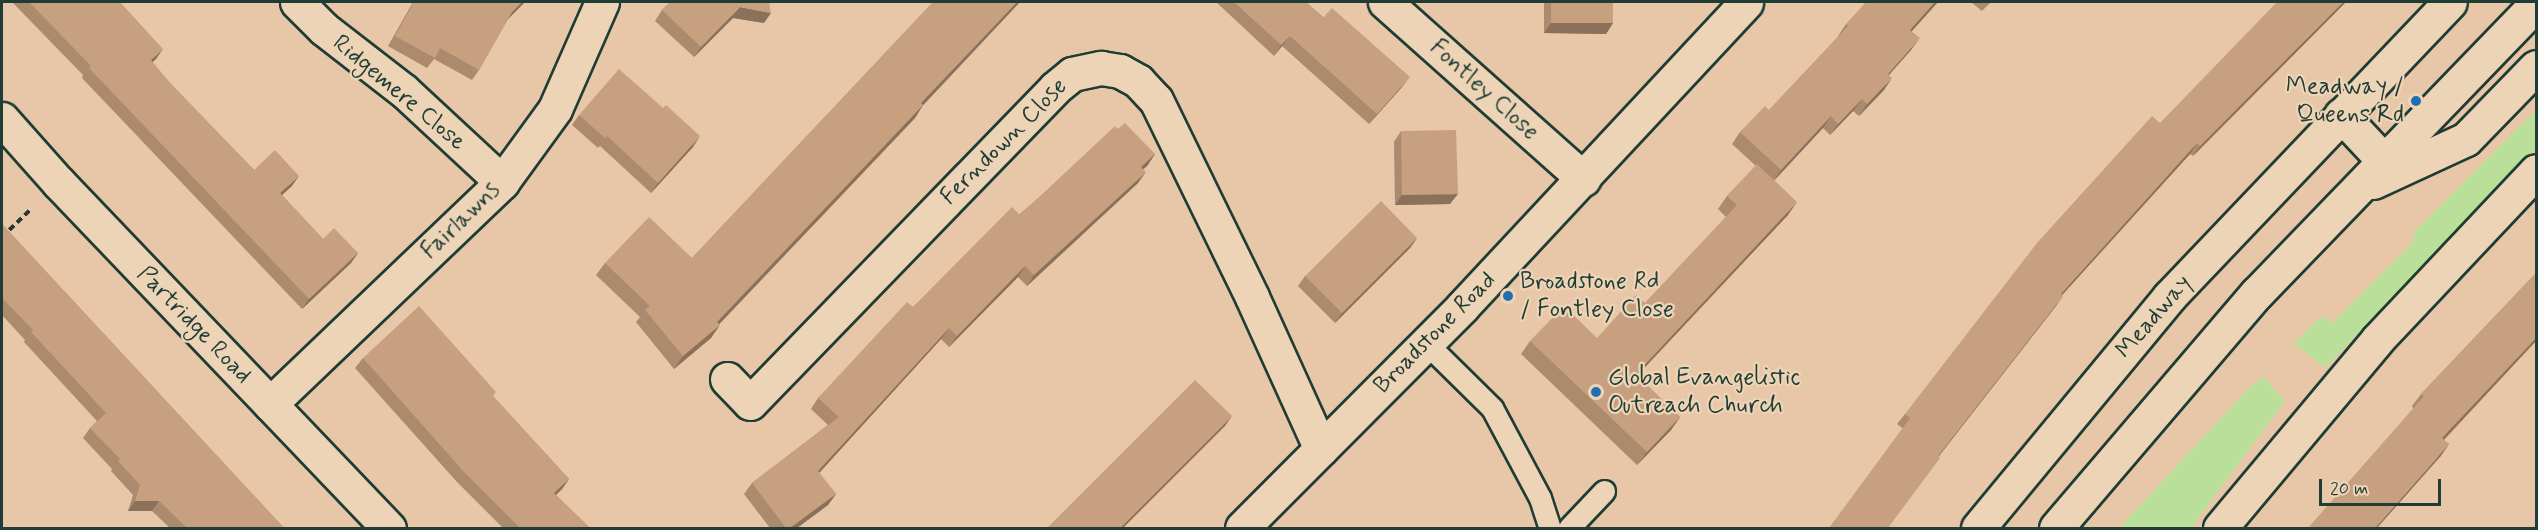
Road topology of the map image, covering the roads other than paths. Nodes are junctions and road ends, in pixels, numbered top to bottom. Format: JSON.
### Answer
{"nodes":[{"id":1,"x":297,"y":2,"type":"edge"},
{"id":2,"x":602,"y":2,"type":"edge"},
{"id":3,"x":1385,"y":2,"type":"edge"},
{"id":4,"x":1746,"y":2,"type":"edge"},
{"id":5,"x":2450,"y":2,"type":"edge"},
{"id":6,"x":2536,"y":4,"type":"edge"},
{"id":7,"x":2536,"y":67,"type":"edge"},
{"id":8,"x":2341,"y":115,"type":"junction"},
{"id":9,"x":2,"y":119,"type":"edge"},
{"id":10,"x":2384,"y":161,"type":"junction"},
{"id":11,"x":2536,"y":171,"type":"edge"},
{"id":12,"x":1584,"y":179,"type":"junction"},
{"id":13,"x":502,"y":182,"type":"junction"},
{"id":14,"x":2356,"y":191,"type":"junction"},
{"id":15,"x":1426,"y":343,"type":"junction"},
{"id":16,"x":727,"y":379,"type":"dead end"},
{"id":17,"x":270,"y":404,"type":"junction"},
{"id":18,"x":1321,"y":449,"type":"junction"},
{"id":19,"x":1604,"y":491,"type":"dead end"},
{"id":20,"x":389,"y":528,"type":"edge"},
{"id":21,"x":1242,"y":528,"type":"edge"},
{"id":22,"x":1550,"y":528,"type":"edge"},
{"id":23,"x":1569,"y":528,"type":"edge"},
{"id":24,"x":1978,"y":528,"type":"edge"},
{"id":25,"x":2056,"y":528,"type":"edge"},
{"id":26,"x":2220,"y":528,"type":"edge"}],
"edges":[{"from":1,"to":13,"type":"street","name":"Ridgemere Close"},
{"from":2,"to":13,"type":"street","name":"Fairlawns"},
{"from":3,"to":12,"type":"street","name":"Fontley Close"},
{"from":4,"to":12,"type":"street","name":"Broadstone Road"},
{"from":5,"to":8,"type":"street","name":"Meadway"},
{"from":6,"to":10,"type":"street"},
{"from":7,"to":14,"type":"street"},
{"from":8,"to":10,"type":"street"},
{"from":8,"to":24,"type":"street","name":"Meadway"},
{"from":9,"to":17,"type":"street","name":"Partridge Road"},
{"from":10,"to":14,"type":"street"},
{"from":11,"to":26,"type":"street"},
{"from":12,"to":15,"type":"street","name":"Broadstone Road"},
{"from":13,"to":17,"type":"street","name":"Fairlawns"},
{"from":14,"to":25,"type":"street"},
{"from":15,"to":18,"type":"street","name":"Broadstone Road"},
{"from":15,"to":22,"type":"lane"},
{"from":16,"to":18,"type":"street","name":"Ferndown Close"},
{"from":17,"to":20,"type":"street","name":"Partridge Road"},
{"from":18,"to":21,"type":"street","name":"Broadstone Road"},
{"from":19,"to":23,"type":"lane"}]}
